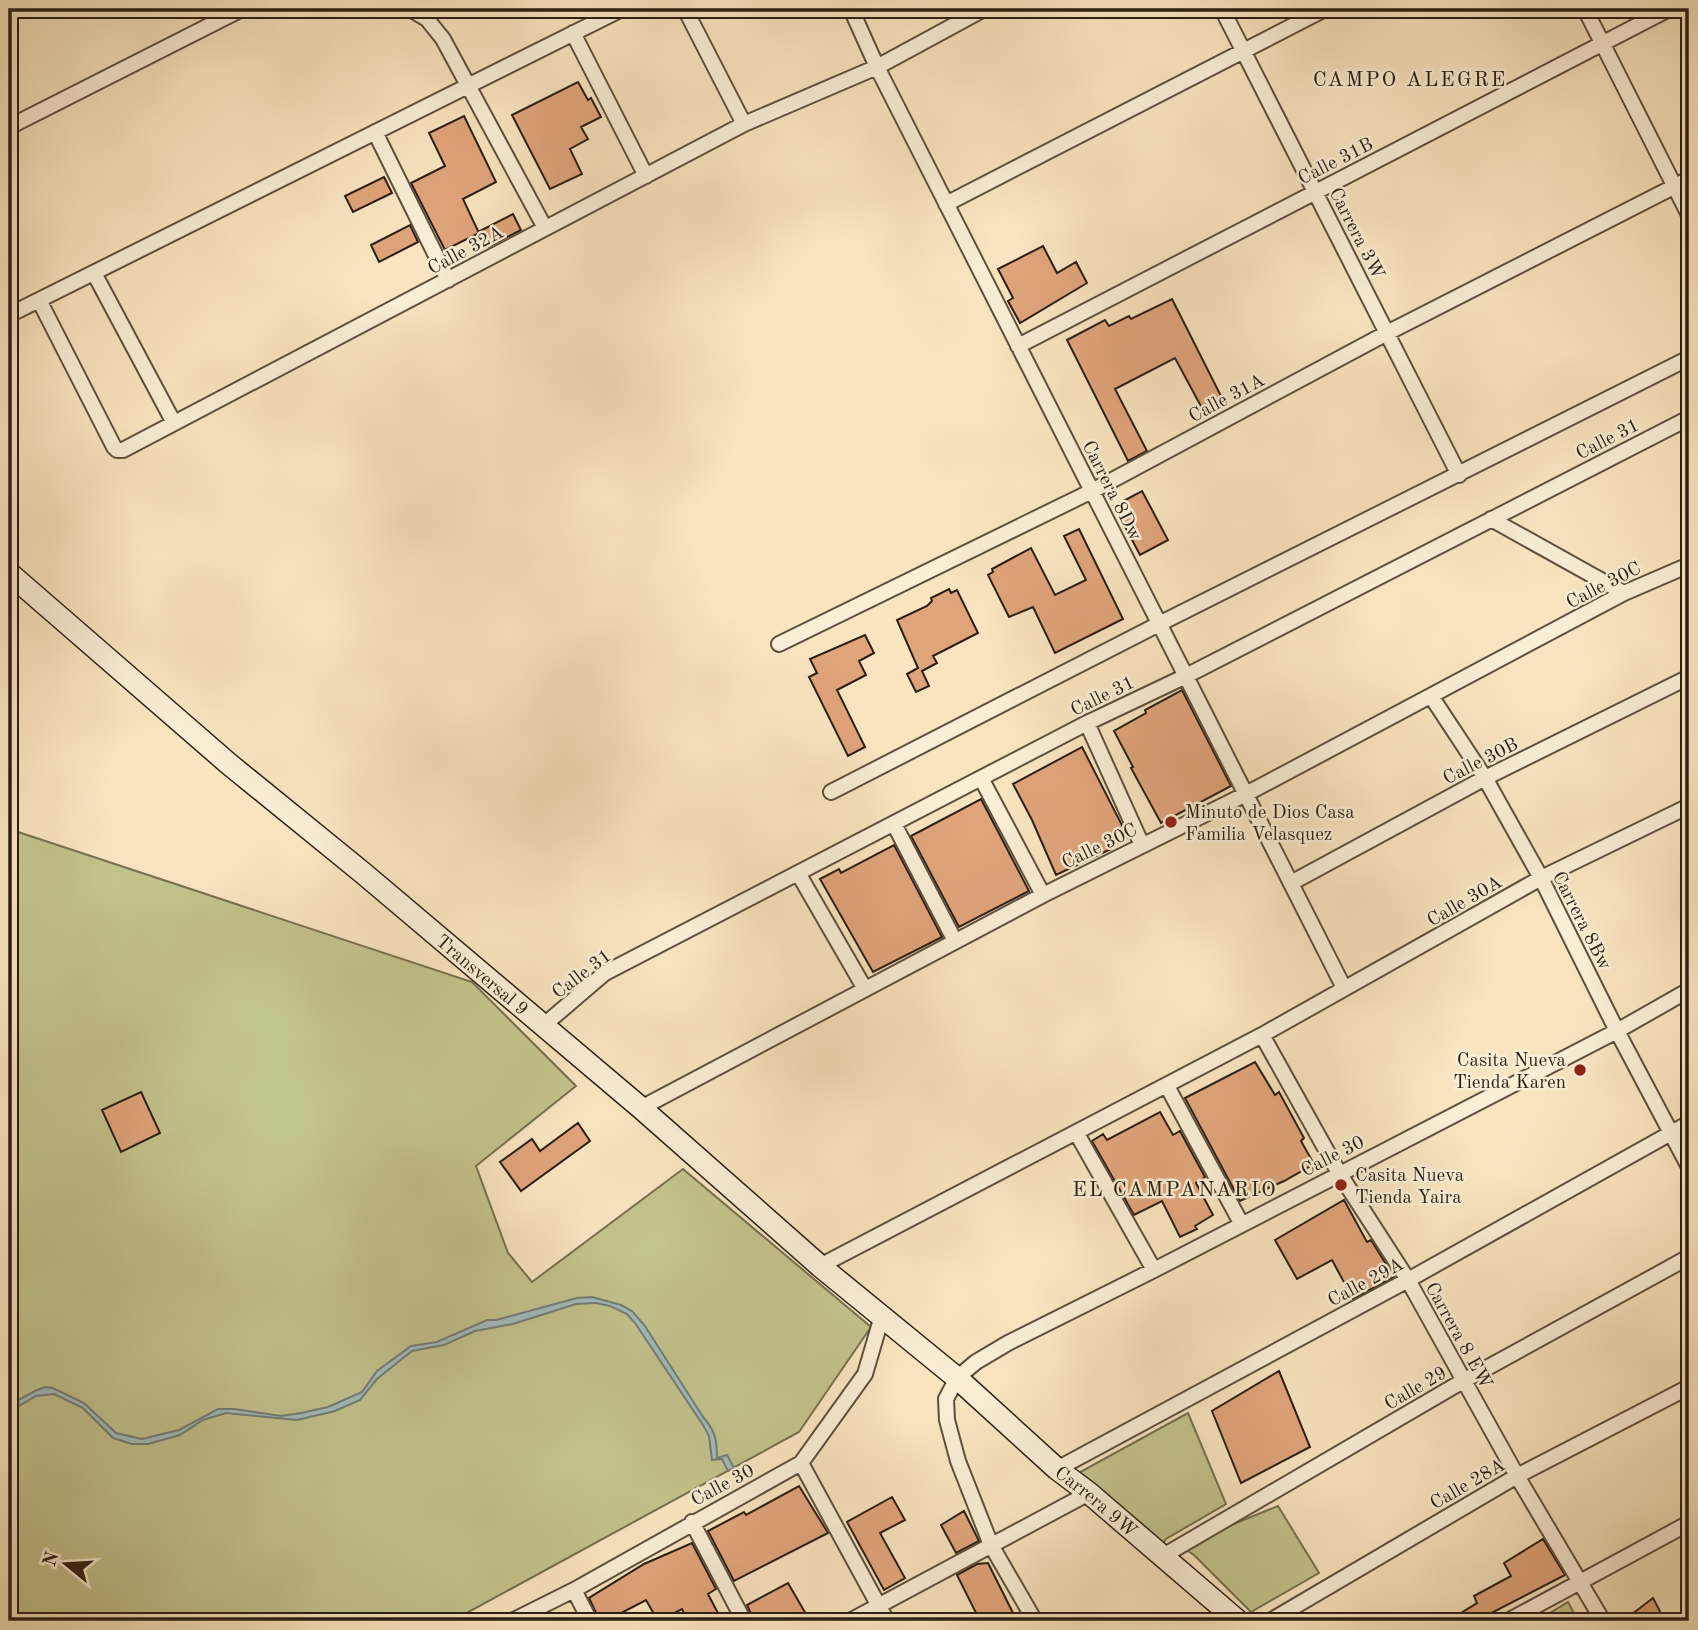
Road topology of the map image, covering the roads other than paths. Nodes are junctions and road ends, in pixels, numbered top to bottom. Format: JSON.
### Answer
{"nodes":[{"id":1,"x":242,"y":9,"type":"edge"},
{"id":2,"x":410,"y":9,"type":"edge"},
{"id":3,"x":622,"y":9,"type":"edge"},
{"id":4,"x":685,"y":9,"type":"edge"},
{"id":5,"x":851,"y":9,"type":"edge"},
{"id":6,"x":984,"y":9,"type":"edge"},
{"id":7,"x":1222,"y":9,"type":"edge"},
{"id":8,"x":1325,"y":9,"type":"edge"},
{"id":9,"x":1585,"y":9,"type":"edge"},
{"id":10,"x":1669,"y":9,"type":"edge"},
{"id":11,"x":573,"y":33,"type":"junction"},
{"id":12,"x":1602,"y":43,"type":"junction"},
{"id":13,"x":1243,"y":51,"type":"junction"},
{"id":14,"x":877,"y":67,"type":"junction"},
{"id":15,"x":467,"y":86,"type":"junction"},
{"id":16,"x":744,"y":124,"type":"junction"},
{"id":17,"x":9,"y":127,"type":"edge"},
{"id":18,"x":375,"y":132,"type":"junction"},
{"id":19,"x":646,"y":176,"type":"junction"},
{"id":20,"x":1689,"y":179,"type":"edge"},
{"id":21,"x":1675,"y":187,"type":"junction"},
{"id":22,"x":1315,"y":192,"type":"junction"},
{"id":23,"x":946,"y":204,"type":"junction"},
{"id":24,"x":1689,"y":215,"type":"edge"},
{"id":25,"x":545,"y":228,"type":"junction"},
{"id":26,"x":93,"y":273,"type":"junction"},
{"id":27,"x":448,"y":279,"type":"junction"},
{"id":28,"x":40,"y":300,"type":"junction"},
{"id":29,"x":9,"y":316,"type":"edge"},
{"id":30,"x":1387,"y":333,"type":"junction"},
{"id":31,"x":1018,"y":346,"type":"junction"},
{"id":32,"x":1689,"y":358,"type":"edge"},
{"id":33,"x":1689,"y":418,"type":"edge"},
{"id":34,"x":174,"y":423,"type":"junction"},
{"id":35,"x":1459,"y":475,"type":"junction"},
{"id":36,"x":1092,"y":491,"type":"junction"},
{"id":37,"x":1492,"y":519,"type":"junction"},
{"id":38,"x":1689,"y":565,"type":"edge"},
{"id":39,"x":9,"y":573,"type":"edge"},
{"id":40,"x":1624,"y":593,"type":"junction"},
{"id":41,"x":1160,"y":624,"type":"junction"},
{"id":42,"x":779,"y":644,"type":"dead end"},
{"id":43,"x":1186,"y":676,"type":"junction"},
{"id":44,"x":1689,"y":677,"type":"edge"},
{"id":45,"x":1431,"y":696,"type":"junction"},
{"id":46,"x":1087,"y":723,"type":"junction"},
{"id":47,"x":981,"y":778,"type":"junction"},
{"id":48,"x":1485,"y":778,"type":"junction"},
{"id":49,"x":831,"y":792,"type":"dead end"},
{"id":50,"x":1246,"y":794,"type":"junction"},
{"id":51,"x":1689,"y":806,"type":"edge"},
{"id":52,"x":894,"y":824,"type":"junction"},
{"id":53,"x":1142,"y":845,"type":"junction"},
{"id":54,"x":798,"y":873,"type":"junction"},
{"id":55,"x":1541,"y":878,"type":"junction"},
{"id":56,"x":1291,"y":883,"type":"junction"},
{"id":57,"x":1043,"y":895,"type":"junction"},
{"id":58,"x":955,"y":941,"type":"junction"},
{"id":59,"x":1344,"y":988,"type":"junction"},
{"id":60,"x":865,"y":989,"type":"junction"},
{"id":61,"x":1689,"y":990,"type":"edge"},
{"id":62,"x":544,"y":1026,"type":"junction"},
{"id":63,"x":1617,"y":1031,"type":"junction"},
{"id":64,"x":1262,"y":1035,"type":"junction"},
{"id":65,"x":1167,"y":1086,"type":"junction"},
{"id":66,"x":641,"y":1108,"type":"junction"},
{"id":67,"x":1689,"y":1123,"type":"edge"},
{"id":68,"x":1076,"y":1132,"type":"junction"},
{"id":69,"x":1671,"y":1133,"type":"junction"},
{"id":70,"x":1689,"y":1167,"type":"edge"},
{"id":71,"x":1339,"y":1173,"type":"junction"},
{"id":72,"x":1241,"y":1223,"type":"junction"},
{"id":73,"x":1689,"y":1257,"type":"edge"},
{"id":74,"x":821,"y":1266,"type":"junction"},
{"id":75,"x":1154,"y":1270,"type":"junction"},
{"id":76,"x":1408,"y":1280,"type":"junction"},
{"id":77,"x":882,"y":1316,"type":"junction"},
{"id":78,"x":957,"y":1378,"type":"junction"},
{"id":79,"x":1463,"y":1381,"type":"junction"},
{"id":80,"x":1689,"y":1387,"type":"edge"},
{"id":81,"x":801,"y":1463,"type":"junction"},
{"id":82,"x":1057,"y":1469,"type":"junction"},
{"id":83,"x":1517,"y":1476,"type":"junction"},
{"id":84,"x":1089,"y":1493,"type":"junction"},
{"id":85,"x":692,"y":1522,"type":"junction"},
{"id":86,"x":1689,"y":1523,"type":"edge"},
{"id":87,"x":992,"y":1545,"type":"junction"},
{"id":88,"x":1163,"y":1556,"type":"junction"},
{"id":89,"x":1579,"y":1582,"type":"junction"},
{"id":90,"x":574,"y":1590,"type":"junction"},
{"id":91,"x":878,"y":1605,"type":"junction"},
{"id":92,"x":512,"y":1621,"type":"edge"},
{"id":93,"x":590,"y":1621,"type":"edge"},
{"id":94,"x":744,"y":1621,"type":"edge"},
{"id":95,"x":850,"y":1621,"type":"edge"},
{"id":96,"x":887,"y":1621,"type":"edge"},
{"id":97,"x":1035,"y":1621,"type":"edge"},
{"id":98,"x":1238,"y":1621,"type":"edge"},
{"id":99,"x":1270,"y":1621,"type":"edge"},
{"id":100,"x":1508,"y":1621,"type":"edge"},
{"id":101,"x":1602,"y":1621,"type":"edge"}],
"edges":[{"from":1,"to":17,"type":"street"},
{"from":2,"to":15,"type":"street"},
{"from":3,"to":11,"type":"street"},
{"from":4,"to":16,"type":"street"},
{"from":5,"to":14,"type":"street","name":"Carrera 8Dw"},
{"from":6,"to":14,"type":"street","name":"Calle 32A"},
{"from":7,"to":13,"type":"street","name":"Carrera 3W"},
{"from":8,"to":13,"type":"street"},
{"from":9,"to":12,"type":"street"},
{"from":10,"to":12,"type":"street","name":"Calle 31B"},
{"from":11,"to":15,"type":"street"},
{"from":11,"to":19,"type":"street"},
{"from":12,"to":21,"type":"street"},
{"from":12,"to":22,"type":"street","name":"Calle 31B"},
{"from":13,"to":22,"type":"street","name":"Carrera 3W"},
{"from":13,"to":23,"type":"street"},
{"from":14,"to":16,"type":"street","name":"Calle 32A"},
{"from":14,"to":23,"type":"street","name":"Carrera 8Dw"},
{"from":15,"to":18,"type":"street"},
{"from":15,"to":25,"type":"street"},
{"from":16,"to":19,"type":"street","name":"Calle 32A"},
{"from":18,"to":26,"type":"street"},
{"from":18,"to":27,"type":"street"},
{"from":19,"to":25,"type":"street","name":"Calle 32A"},
{"from":20,"to":21,"type":"street","name":"Calle 31A"},
{"from":21,"to":24,"type":"street"},
{"from":21,"to":30,"type":"street","name":"Calle 31A"},
{"from":22,"to":30,"type":"street","name":"Carrera 3W"},
{"from":22,"to":31,"type":"street","name":"Calle 31B"},
{"from":23,"to":31,"type":"street","name":"Carrera 8Dw"},
{"from":25,"to":27,"type":"street","name":"Calle 32A"},
{"from":26,"to":28,"type":"street"},
{"from":26,"to":34,"type":"street"},
{"from":27,"to":34,"type":"street","name":"Calle 32A"},
{"from":28,"to":29,"type":"street"},
{"from":28,"to":34,"type":"street","name":"Calle 32A"},
{"from":30,"to":35,"type":"street","name":"Carrera 3W"},
{"from":30,"to":36,"type":"street","name":"Calle 31A"},
{"from":31,"to":36,"type":"street","name":"Carrera 8Dw"},
{"from":32,"to":35,"type":"street","name":"Calle 31"},
{"from":33,"to":37,"type":"street","name":"Calle 31"},
{"from":35,"to":41,"type":"street","name":"Calle 31"},
{"from":36,"to":41,"type":"street","name":"Carrera 8Dw"},
{"from":36,"to":42,"type":"street","name":"Calle 31A"},
{"from":37,"to":40,"type":"street"},
{"from":37,"to":43,"type":"street","name":"Calle 31"},
{"from":38,"to":40,"type":"street","name":"Calle 30C"},
{"from":39,"to":62,"type":"main road","name":"Transversal 9"},
{"from":40,"to":45,"type":"street","name":"Calle 30C"},
{"from":41,"to":43,"type":"street","name":"Carrera 8Dw"},
{"from":41,"to":49,"type":"street","name":"Calle 31"},
{"from":43,"to":46,"type":"street","name":"Calle 31"},
{"from":43,"to":50,"type":"street","name":"Carrera 8Dw"},
{"from":44,"to":48,"type":"street","name":"Calle 30B"},
{"from":45,"to":48,"type":"street","name":"Carrera 8Bw"},
{"from":45,"to":50,"type":"street","name":"Calle 30C"},
{"from":46,"to":47,"type":"street","name":"Calle 31"},
{"from":46,"to":53,"type":"street"},
{"from":47,"to":52,"type":"street","name":"Calle 31"},
{"from":47,"to":57,"type":"street"},
{"from":48,"to":55,"type":"street","name":"Carrera 8Bw"},
{"from":48,"to":56,"type":"street","name":"Calle 30B"},
{"from":50,"to":53,"type":"street","name":"Calle 30C"},
{"from":50,"to":56,"type":"street","name":"Carrera 8Dw"},
{"from":51,"to":55,"type":"street","name":"Calle 30A"},
{"from":52,"to":54,"type":"street","name":"Calle 31"},
{"from":52,"to":58,"type":"street"},
{"from":53,"to":57,"type":"street","name":"Calle 30C"},
{"from":54,"to":60,"type":"street"},
{"from":54,"to":62,"type":"street","name":"Calle 31"},
{"from":55,"to":59,"type":"street","name":"Calle 30A"},
{"from":55,"to":63,"type":"street","name":"Carrera 8Bw"},
{"from":56,"to":59,"type":"street","name":"Carrera 8Dw"},
{"from":57,"to":58,"type":"street","name":"Calle 30C"},
{"from":58,"to":60,"type":"street","name":"Calle 30C"},
{"from":59,"to":64,"type":"street","name":"Calle 30A"},
{"from":60,"to":66,"type":"street","name":"Calle 30C"},
{"from":61,"to":63,"type":"street","name":"Calle 30"},
{"from":62,"to":66,"type":"main road","name":"Transversal 9"},
{"from":63,"to":69,"type":"street","name":"Carrera 8Bw"},
{"from":63,"to":71,"type":"street","name":"Calle 30"},
{"from":64,"to":65,"type":"street","name":"Calle 30A"},
{"from":64,"to":71,"type":"street","name":"Carrera 8 EW"},
{"from":65,"to":68,"type":"street","name":"Calle 30A"},
{"from":65,"to":72,"type":"street"},
{"from":66,"to":74,"type":"main road","name":"Transversal 9"},
{"from":67,"to":69,"type":"street","name":"Calle 29A"},
{"from":68,"to":74,"type":"street","name":"Calle 30A"},
{"from":68,"to":75,"type":"street"},
{"from":69,"to":70,"type":"street","name":"Carrera 8Bw"},
{"from":69,"to":76,"type":"street","name":"Calle 29A"},
{"from":71,"to":72,"type":"street","name":"Calle 30"},
{"from":71,"to":76,"type":"street","name":"Carrera 8 EW"},
{"from":72,"to":75,"type":"street","name":"Calle 30"},
{"from":73,"to":79,"type":"street","name":"Calle 29"},
{"from":74,"to":77,"type":"main road","name":"Transversal 9"},
{"from":75,"to":78,"type":"street","name":"Calle 30"},
{"from":76,"to":79,"type":"street","name":"Carrera 8 EW"},
{"from":76,"to":82,"type":"street","name":"Calle 29A"},
{"from":77,"to":78,"type":"main road","name":"Transversal 9"},
{"from":77,"to":81,"type":"street","name":"Calle 30"},
{"from":78,"to":82,"type":"main road","name":"Carrera 9W"},
{"from":78,"to":87,"type":"street"},
{"from":79,"to":83,"type":"street","name":"Carrera 8 EW"},
{"from":79,"to":88,"type":"street","name":"Calle 29"},
{"from":80,"to":83,"type":"street","name":"Calle 28A"},
{"from":81,"to":85,"type":"street","name":"Calle 30"},
{"from":81,"to":91,"type":"street"},
{"from":82,"to":84,"type":"main road","name":"Carrera 9W"},
{"from":83,"to":89,"type":"street","name":"Carrera 8 EW"},
{"from":83,"to":99,"type":"street","name":"Calle 28A"},
{"from":84,"to":87,"type":"street"},
{"from":84,"to":88,"type":"main road","name":"Carrera 9W"},
{"from":85,"to":90,"type":"street","name":"Calle 30"},
{"from":85,"to":94,"type":"street"},
{"from":86,"to":89,"type":"street"},
{"from":87,"to":91,"type":"street"},
{"from":87,"to":97,"type":"street"},
{"from":88,"to":98,"type":"main road","name":"Carrera 9W"},
{"from":89,"to":100,"type":"street"},
{"from":89,"to":101,"type":"street","name":"Carrera 8 EW"},
{"from":90,"to":92,"type":"street","name":"Calle 30"},
{"from":90,"to":93,"type":"street"},
{"from":91,"to":95,"type":"street"},
{"from":91,"to":96,"type":"street"}]}
